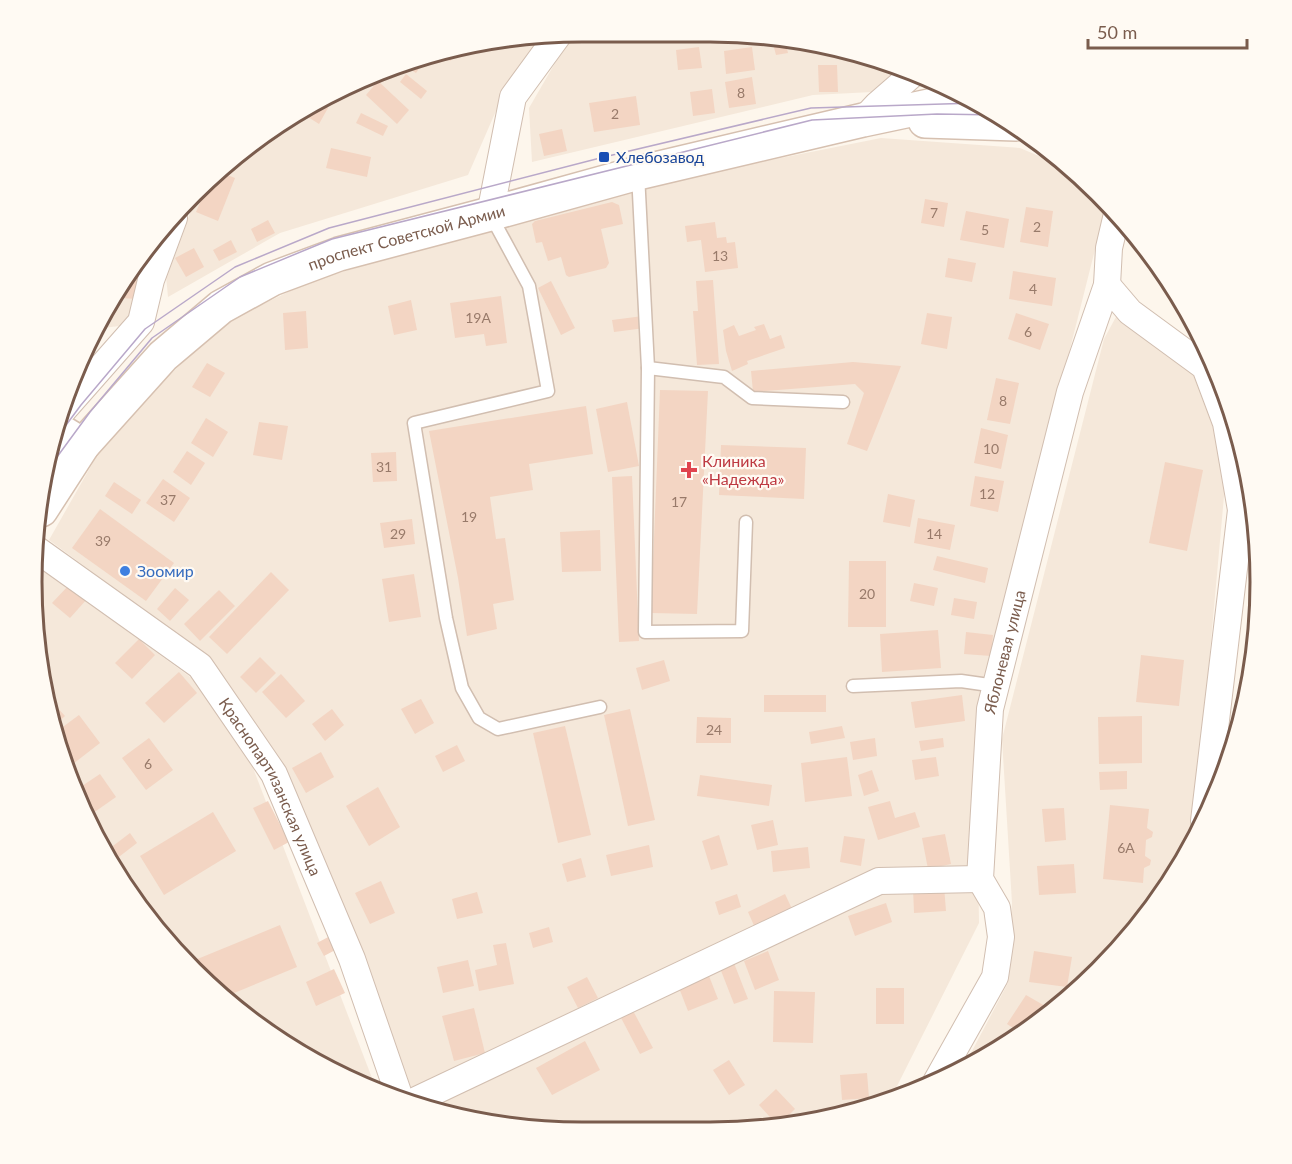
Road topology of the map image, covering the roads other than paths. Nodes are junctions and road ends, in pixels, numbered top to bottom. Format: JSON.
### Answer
{"nodes":[{"id":1,"x":553,"y":43,"type":"edge"},
{"id":2,"x":907,"y":79,"type":"edge"},
{"id":3,"x":954,"y":101,"type":"edge"},
{"id":4,"x":863,"y":120,"type":"junction"},
{"id":5,"x":993,"y":122,"type":"edge"},
{"id":6,"x":638,"y":172,"type":"junction"},
{"id":7,"x":490,"y":214,"type":"junction"},
{"id":8,"x":1115,"y":224,"type":"edge"},
{"id":9,"x":167,"y":237,"type":"edge"},
{"id":10,"x":1107,"y":285,"type":"junction"},
{"id":11,"x":648,"y":368,"type":"junction"},
{"id":12,"x":75,"y":397,"type":"edge"},
{"id":13,"x":843,"y":402,"type":"dead end"},
{"id":14,"x":1225,"y":420,"type":"edge"},
{"id":15,"x":1226,"y":424,"type":"edge"},
{"id":16,"x":63,"y":433,"type":"edge"},
{"id":17,"x":83,"y":445,"type":"junction"},
{"id":18,"x":49,"y":498,"type":"edge"},
{"id":19,"x":746,"y":522,"type":"dead end"},
{"id":20,"x":43,"y":554,"type":"edge"},
{"id":21,"x":853,"y":686,"type":"dead end"},
{"id":22,"x":996,"y":686,"type":"junction"},
{"id":23,"x":600,"y":707,"type":"dead end"},
{"id":24,"x":1207,"y":792,"type":"edge"},
{"id":25,"x":980,"y":879,"type":"junction"},
{"id":26,"x":944,"y":1068,"type":"edge"},
{"id":27,"x":397,"y":1089,"type":"edge"},
{"id":28,"x":422,"y":1097,"type":"edge"}],
"edges":[{"from":1,"to":7,"type":"street"},
{"from":2,"to":4,"type":"street"},
{"from":3,"to":4,"type":"main road","name":"проспект Советской Армии"},
{"from":4,"to":5,"type":"main road","name":"проспект Советской Армии"},
{"from":4,"to":6,"type":"main road","name":"проспект Советской Армии"},
{"from":6,"to":7,"type":"main road","name":"проспект Советской Армии"},
{"from":6,"to":11,"type":"lane"},
{"from":7,"to":17,"type":"main road","name":"проспект Советской Армии"},
{"from":7,"to":23,"type":"lane"},
{"from":8,"to":10,"type":"street","name":"Яблоневая улица"},
{"from":9,"to":12,"type":"street"},
{"from":10,"to":14,"type":"street"},
{"from":10,"to":22,"type":"street","name":"Яблоневая улица"},
{"from":11,"to":13,"type":"lane"},
{"from":11,"to":19,"type":"lane"},
{"from":15,"to":24,"type":"street"},
{"from":16,"to":17,"type":"main road"},
{"from":17,"to":18,"type":"main road","name":"проспект Советской Армии"},
{"from":20,"to":27,"type":"street","name":"Краснопартизанская улица"},
{"from":21,"to":22,"type":"lane"},
{"from":22,"to":25,"type":"street","name":"Яблоневая улица"},
{"from":25,"to":26,"type":"street"},
{"from":25,"to":28,"type":"street"}]}
